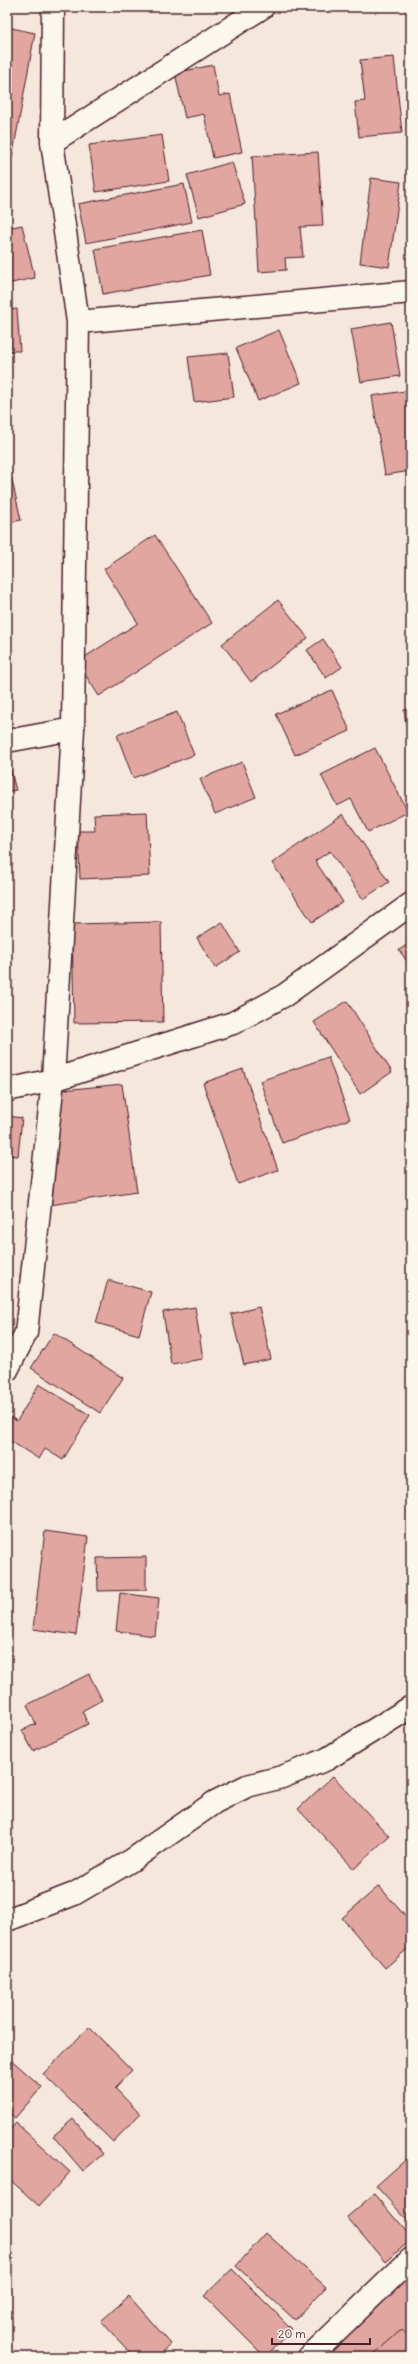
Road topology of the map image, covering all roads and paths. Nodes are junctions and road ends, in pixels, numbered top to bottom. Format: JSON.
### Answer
{"nodes":[{"id":1,"x":53,"y":7,"type":"edge"},
{"id":2,"x":263,"y":7,"type":"edge"},
{"id":3,"x":52,"y":142,"type":"junction"},
{"id":4,"x":411,"y":292,"type":"edge"},
{"id":5,"x":78,"y":322,"type":"junction"},
{"id":6,"x":73,"y":729,"type":"junction"},
{"id":7,"x":7,"y":741,"type":"edge"},
{"id":8,"x":411,"y":904,"type":"edge"},
{"id":9,"x":53,"y":1080,"type":"junction"},
{"id":10,"x":7,"y":1090,"type":"edge"},
{"id":11,"x":7,"y":1370,"type":"edge"},
{"id":12,"x":411,"y":1707,"type":"edge"},
{"id":13,"x":7,"y":1920,"type":"edge"},
{"id":14,"x":411,"y":2259,"type":"edge"},
{"id":15,"x":309,"y":2357,"type":"edge"}],
"edges":[{"from":1,"to":3,"type":"street"},
{"from":2,"to":3,"type":"street"},
{"from":3,"to":5,"type":"street"},
{"from":4,"to":5,"type":"street"},
{"from":5,"to":6,"type":"street"},
{"from":6,"to":7,"type":"street"},
{"from":6,"to":9,"type":"street"},
{"from":8,"to":9,"type":"street"},
{"from":9,"to":10,"type":"street"},
{"from":9,"to":11,"type":"street"},
{"from":12,"to":13,"type":"street"},
{"from":14,"to":15,"type":"street"}]}
